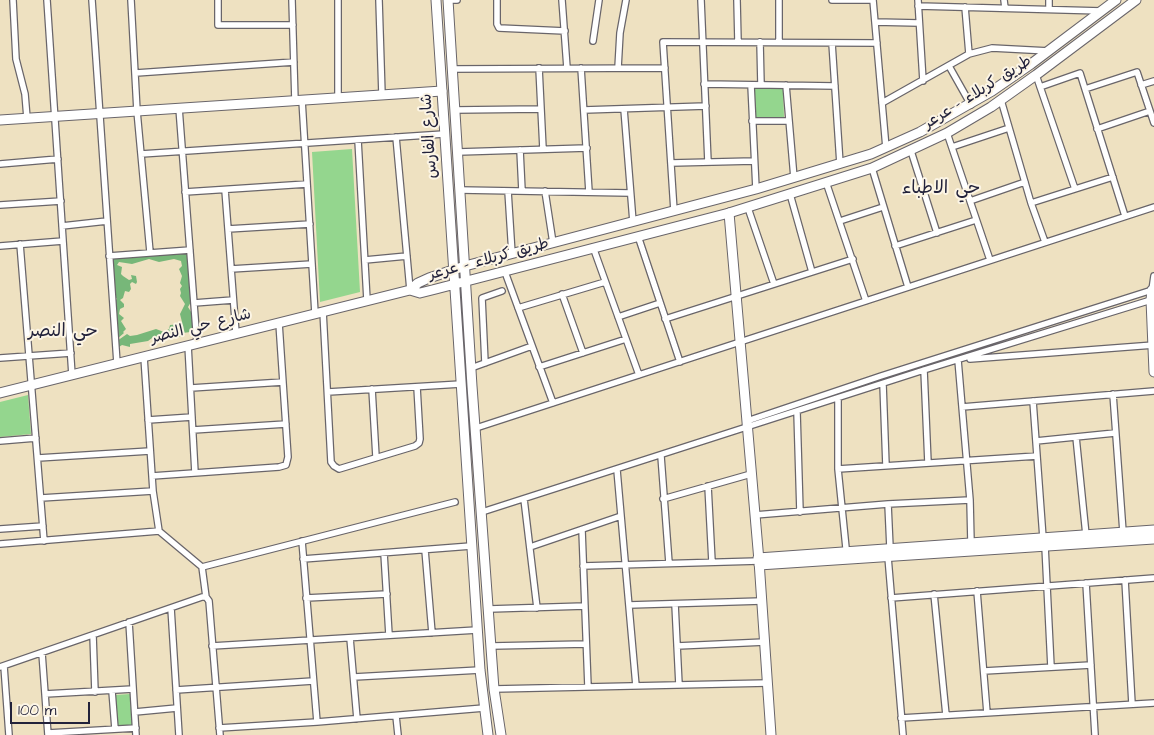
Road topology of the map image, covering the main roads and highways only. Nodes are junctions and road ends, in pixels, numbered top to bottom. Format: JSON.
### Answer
{"nodes":[{"id":1,"x":436,"y":0,"type":"edge"},
{"id":2,"x":448,"y":0,"type":"edge"},
{"id":3,"x":1116,"y":0,"type":"edge"},
{"id":4,"x":1135,"y":0,"type":"edge"},
{"id":5,"x":442,"y":91,"type":"junction"},
{"id":6,"x":0,"y":120,"type":"edge"},
{"id":7,"x":934,"y":125,"type":"junction"},
{"id":8,"x":943,"y":135,"type":"junction"},
{"id":9,"x":914,"y":136,"type":"junction"},
{"id":10,"x":915,"y":149,"type":"junction"},
{"id":11,"x":729,"y":212,"type":"junction"},
{"id":12,"x":452,"y":244,"type":"junction"},
{"id":13,"x":464,"y":248,"type":"junction"},
{"id":14,"x":478,"y":263,"type":"junction"},
{"id":15,"x":465,"y":266,"type":"junction"},
{"id":16,"x":453,"y":270,"type":"junction"},
{"id":17,"x":484,"y":276,"type":"junction"},
{"id":18,"x":466,"y":281,"type":"junction"},
{"id":19,"x":454,"y":285,"type":"junction"},
{"id":20,"x":410,"y":290,"type":"junction"},
{"id":21,"x":1152,"y":293,"type":"edge"},
{"id":22,"x":467,"y":300,"type":"junction"},
{"id":23,"x":456,"y":326,"type":"junction"},
{"id":24,"x":469,"y":326,"type":"junction"},
{"id":25,"x":1153,"y":345,"type":"edge"},
{"id":26,"x":1154,"y":372,"type":"edge"},
{"id":27,"x":0,"y":393,"type":"edge"},
{"id":28,"x":1154,"y":530,"type":"edge"},
{"id":29,"x":1154,"y":539,"type":"edge"},
{"id":30,"x":1044,"y":542,"type":"junction"},
{"id":31,"x":932,"y":550,"type":"junction"},
{"id":32,"x":759,"y":561,"type":"junction"},
{"id":33,"x":488,"y":735,"type":"edge"},
{"id":34,"x":501,"y":735,"type":"edge"},
{"id":35,"x":772,"y":735,"type":"edge"}],
"edges":[{"from":1,"to":5,"type":"main road","name":"شارع الفارس"},
{"from":2,"to":13,"type":"main road","name":"شارع الفارس"},
{"from":3,"to":7,"type":"main road","name":"طريق كربلاء - عرعر"},
{"from":4,"to":8,"type":"main road","name":"طريق كربلاء - عرعر"},
{"from":5,"to":6,"type":"main road"},
{"from":5,"to":12,"type":"main road","name":"شارع الفارس"},
{"from":7,"to":8,"type":"main road"},
{"from":7,"to":9,"type":"main road","name":"طريق كربلاء - عرعر"},
{"from":8,"to":10,"type":"main road","name":"طريق كربلاء - عرعر"},
{"from":9,"to":10,"type":"main road"},
{"from":9,"to":14,"type":"main road","name":"طريق كربلاء - عرعر"},
{"from":10,"to":11,"type":"main road","name":"طريق كربلاء - عرعر"},
{"from":11,"to":17,"type":"main road","name":"طريق كربلاء - عرعر"},
{"from":11,"to":32,"type":"main road"},
{"from":12,"to":13,"type":"main road"},
{"from":12,"to":16,"type":"main road","name":"شارع الفارس"},
{"from":13,"to":14,"type":"main road"},
{"from":13,"to":15,"type":"main road","name":"شارع الفارس"},
{"from":14,"to":15,"type":"main road","name":"طريق كربلاء - عرعر"},
{"from":15,"to":16,"type":"main road","name":"طريق كربلاء - عرعر"},
{"from":15,"to":18,"type":"main road","name":"شارع الفارس"},
{"from":16,"to":19,"type":"main road","name":"شارع الفارس"},
{"from":16,"to":20,"type":"main road","name":"طريق كربلاء - عرعر"},
{"from":17,"to":18,"type":"main road","name":"طريق كربلاء - عرعر"},
{"from":17,"to":22,"type":"main road"},
{"from":18,"to":19,"type":"main road","name":"طريق كربلاء - عرعر"},
{"from":18,"to":22,"type":"main road","name":"شارع الفارس"},
{"from":19,"to":20,"type":"main road","name":"طريق كربلاء - عرعر"},
{"from":19,"to":23,"type":"main road","name":"شارع الفارس"},
{"from":20,"to":27,"type":"main road","name":"شارع حي النصر"},
{"from":21,"to":25,"type":"main road"},
{"from":22,"to":24,"type":"main road","name":"شارع الفارس"},
{"from":23,"to":24,"type":"main road"},
{"from":23,"to":33,"type":"main road","name":"شارع الفارس"},
{"from":24,"to":34,"type":"main road","name":"شارع الفارس"},
{"from":25,"to":26,"type":"main road"},
{"from":28,"to":30,"type":"main road"},
{"from":29,"to":30,"type":"main road"},
{"from":30,"to":31,"type":"main road"},
{"from":30,"to":31,"type":"main road"},
{"from":31,"to":32,"type":"main road"},
{"from":32,"to":35,"type":"main road"}]}
